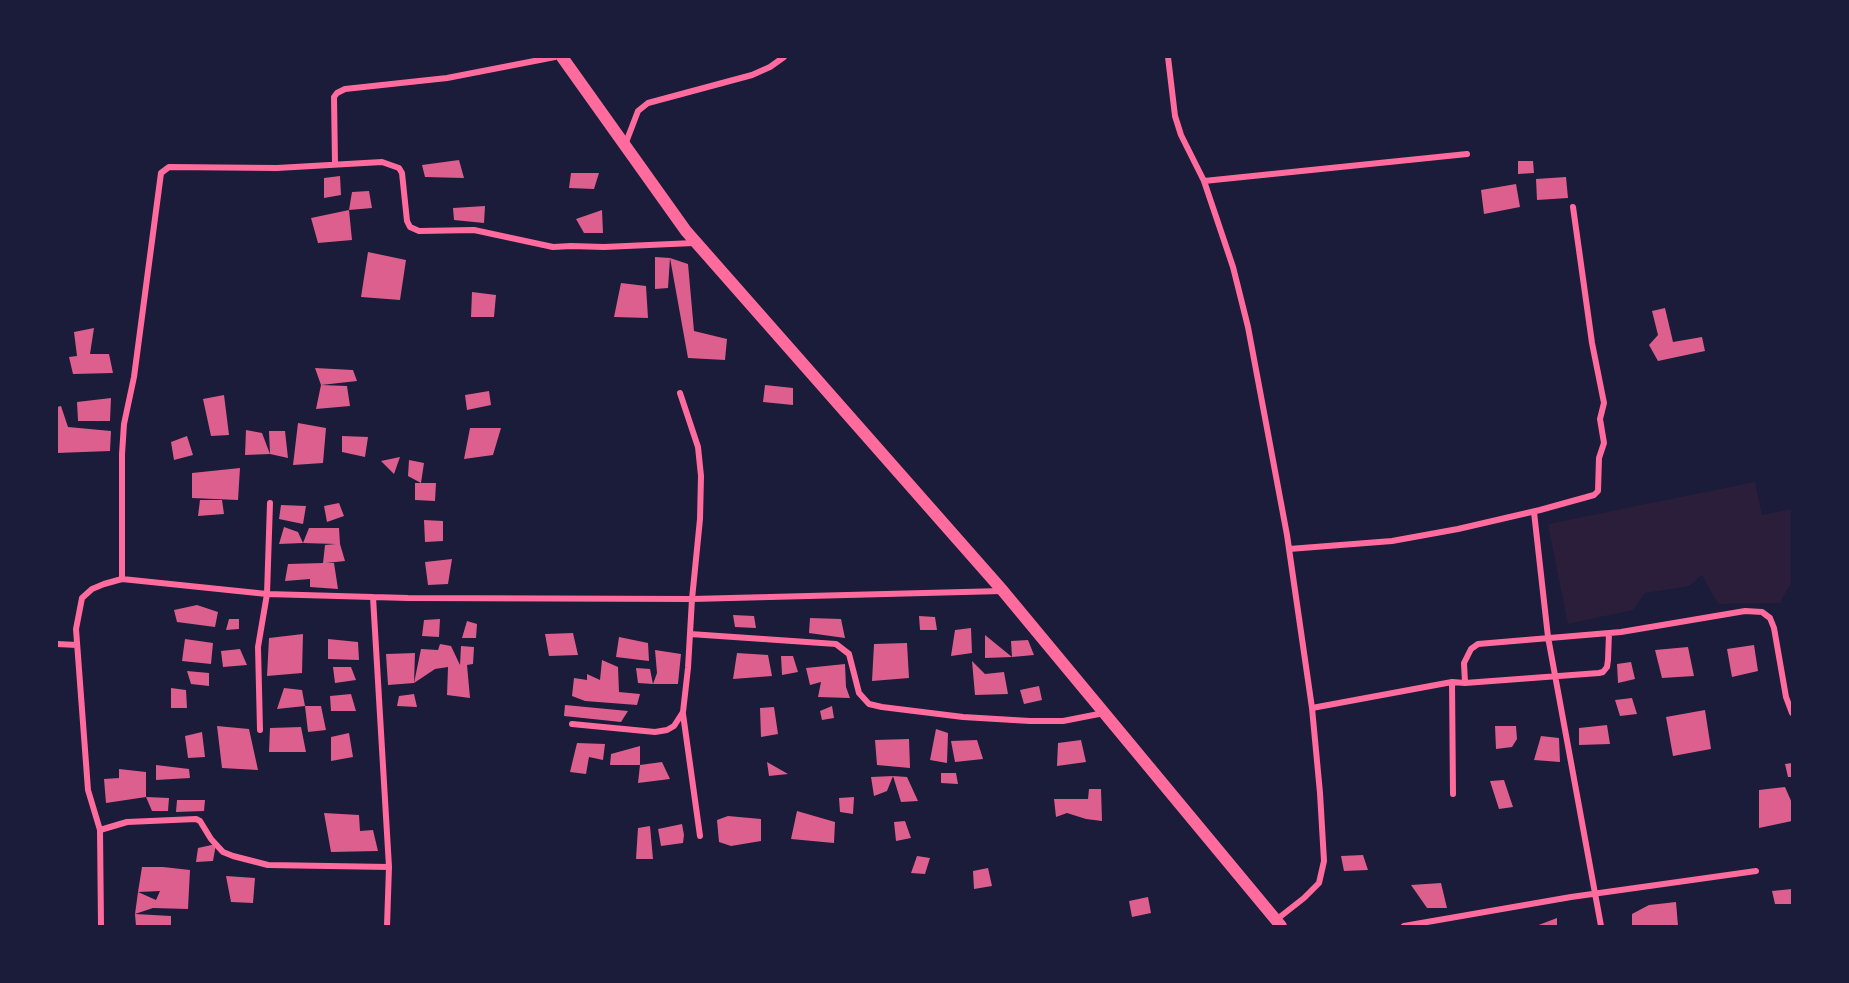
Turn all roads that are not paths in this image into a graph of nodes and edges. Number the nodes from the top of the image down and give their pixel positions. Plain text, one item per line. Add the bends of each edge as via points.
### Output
1 (555, 57) edge
2 (562, 57) edge
3 (784, 57) edge
4 (1168, 57) edge
5 (625, 146) junction
6 (1467, 154) dead end
7 (335, 164) junction
8 (1204, 181) junction
9 (1573, 207) dead end
10 (696, 243) junction
11 (680, 393) dead end
12 (270, 503) dead end
13 (1534, 512) junction
14 (1289, 549) junction
15 (122, 579) junction
16 (1003, 591) junction
17 (267, 594) junction
18 (373, 597) junction
19 (692, 599) junction
20 (1609, 633) junction
21 (690, 634) junction
22 (1548, 637) junction
23 (57, 644) edge
24 (77, 645) junction
25 (1555, 676) junction
26 (1452, 682) junction
27 (1465, 683) junction
28 (1312, 708) junction
29 (682, 712) junction
30 (1105, 713) junction
31 (1792, 713) edge
32 (572, 724) dead end
33 (260, 730) dead end
34 (1453, 794) dead end
35 (100, 830) junction
36 (700, 836) dead end
37 (389, 867) junction
38 (1756, 871) dead end
39 (1595, 894) junction
40 (1279, 923) edge
41 (101, 926) edge
42 (387, 926) edge
43 (1404, 926) edge
44 (1601, 926) edge

1 - 7 street via 447,78 345,89 334,97
2 - 5 main road
3 - 5 street via 752,75 648,103 638,111
4 - 8 street via 1174,116
5 - 10 main road
6 - 8 street
7 - 10 street via 382,162 399,168 407,221 419,231 474,230 553,247
7 - 15 street via 277,168 183,166 169,167 160,173 134,377 124,424
8 - 14 street via 1248,327
9 - 13 street via 1604,403 1598,491
10 - 16 main road
11 - 19 street via 698,447 701,476
12 - 17 street
13 - 14 street via 1392,541
13 - 22 street
14 - 28 street
15 - 17 street
15 - 24 street via 98,586 82,598
16 - 19 street
16 - 30 main road
17 - 18 street
17 - 33 street via 258,647
18 - 19 street
18 - 37 street
19 - 21 street
20 - 22 street
20 - 25 street via 1608,660 1603,672
20 - 31 street via 1745,611 1762,612 1774,628
21 - 29 street
21 - 30 street via 836,644 849,654 859,693 870,704 1030,722
22 - 25 street
22 - 27 street via 1478,644 1464,663
23 - 24 street
24 - 35 street via 88,789
25 - 27 street
25 - 39 street
26 - 27 street
26 - 28 street
26 - 34 street
28 - 40 street via 1324,861 1319,883
29 - 32 street via 674,726 655,732
29 - 36 street
30 - 40 main road
35 - 37 street via 127,822 196,819 223,852 268,865
35 - 41 street
37 - 42 street
38 - 39 street
39 - 43 street
39 - 44 street

